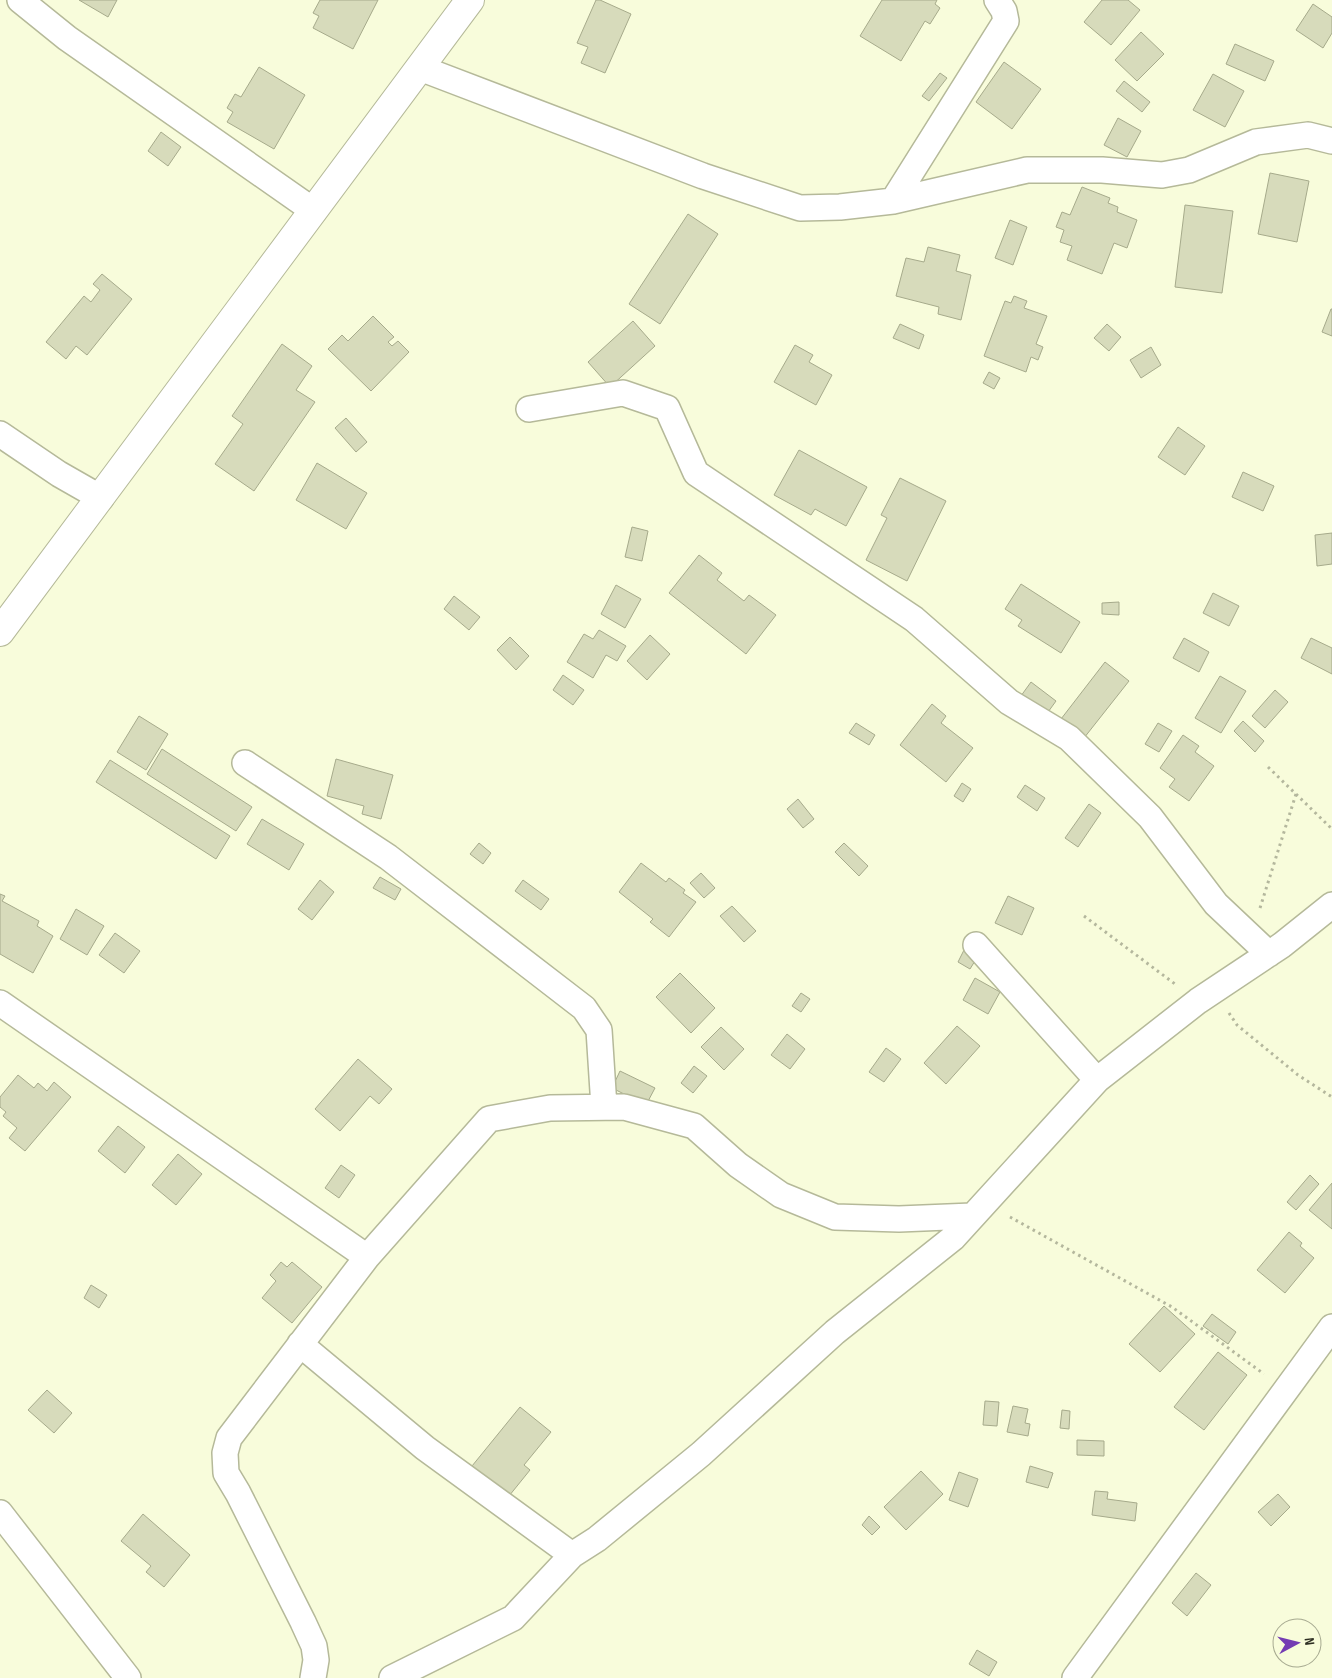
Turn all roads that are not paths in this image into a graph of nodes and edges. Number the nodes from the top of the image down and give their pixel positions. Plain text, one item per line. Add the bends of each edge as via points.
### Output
1 (20, 0) edge
2 (470, 0) edge
3 (997, 0) edge
4 (420, 68) junction
5 (1332, 141) edge
6 (893, 201) junction
7 (314, 211) junction
8 (529, 409) dead end
9 (0, 434) edge
10 (102, 498) junction
11 (0, 632) edge
12 (245, 763) dead end
13 (1332, 905) edge
14 (976, 945) dead end
15 (1261, 946) junction
16 (0, 1003) edge
17 (1097, 1080) junction
18 (604, 1107) junction
19 (978, 1209) junction
20 (367, 1257) junction
21 (1332, 1327) edge
22 (300, 1344) junction
23 (0, 1513) edge
24 (572, 1555) junction
25 (128, 1678) edge
26 (313, 1678) edge
27 (392, 1678) edge
28 (1075, 1678) edge

1 - 7 street via 67,38
2 - 4 street
3 - 6 street via 1006,21
4 - 6 street via 703,176 800,208
4 - 7 street
5 - 6 street via 1308,135 1256,142 1189,170 1162,175 1102,170 1027,170
7 - 10 street
8 - 15 street via 623,393 667,408 696,474 914,619 1009,702 1069,738 1150,817 1216,904
9 - 10 street via 59,474
10 - 11 street
12 - 18 street via 388,857 584,1008 599,1030
13 - 15 street via 1282,945
14 - 17 street
15 - 17 street via 1205,995
16 - 20 street
17 - 19 street
18 - 19 street via 624,1107 694,1126 738,1165 781,1195 835,1217 899,1219
18 - 20 street via 550,1108 489,1119
19 - 24 street via 953,1238 835,1332 701,1454 597,1540
20 - 22 street
21 - 28 street
22 - 24 street via 425,1448
22 - 26 street via 229,1438 225,1453 226,1472 314,1646
23 - 25 street
24 - 27 street via 513,1618

